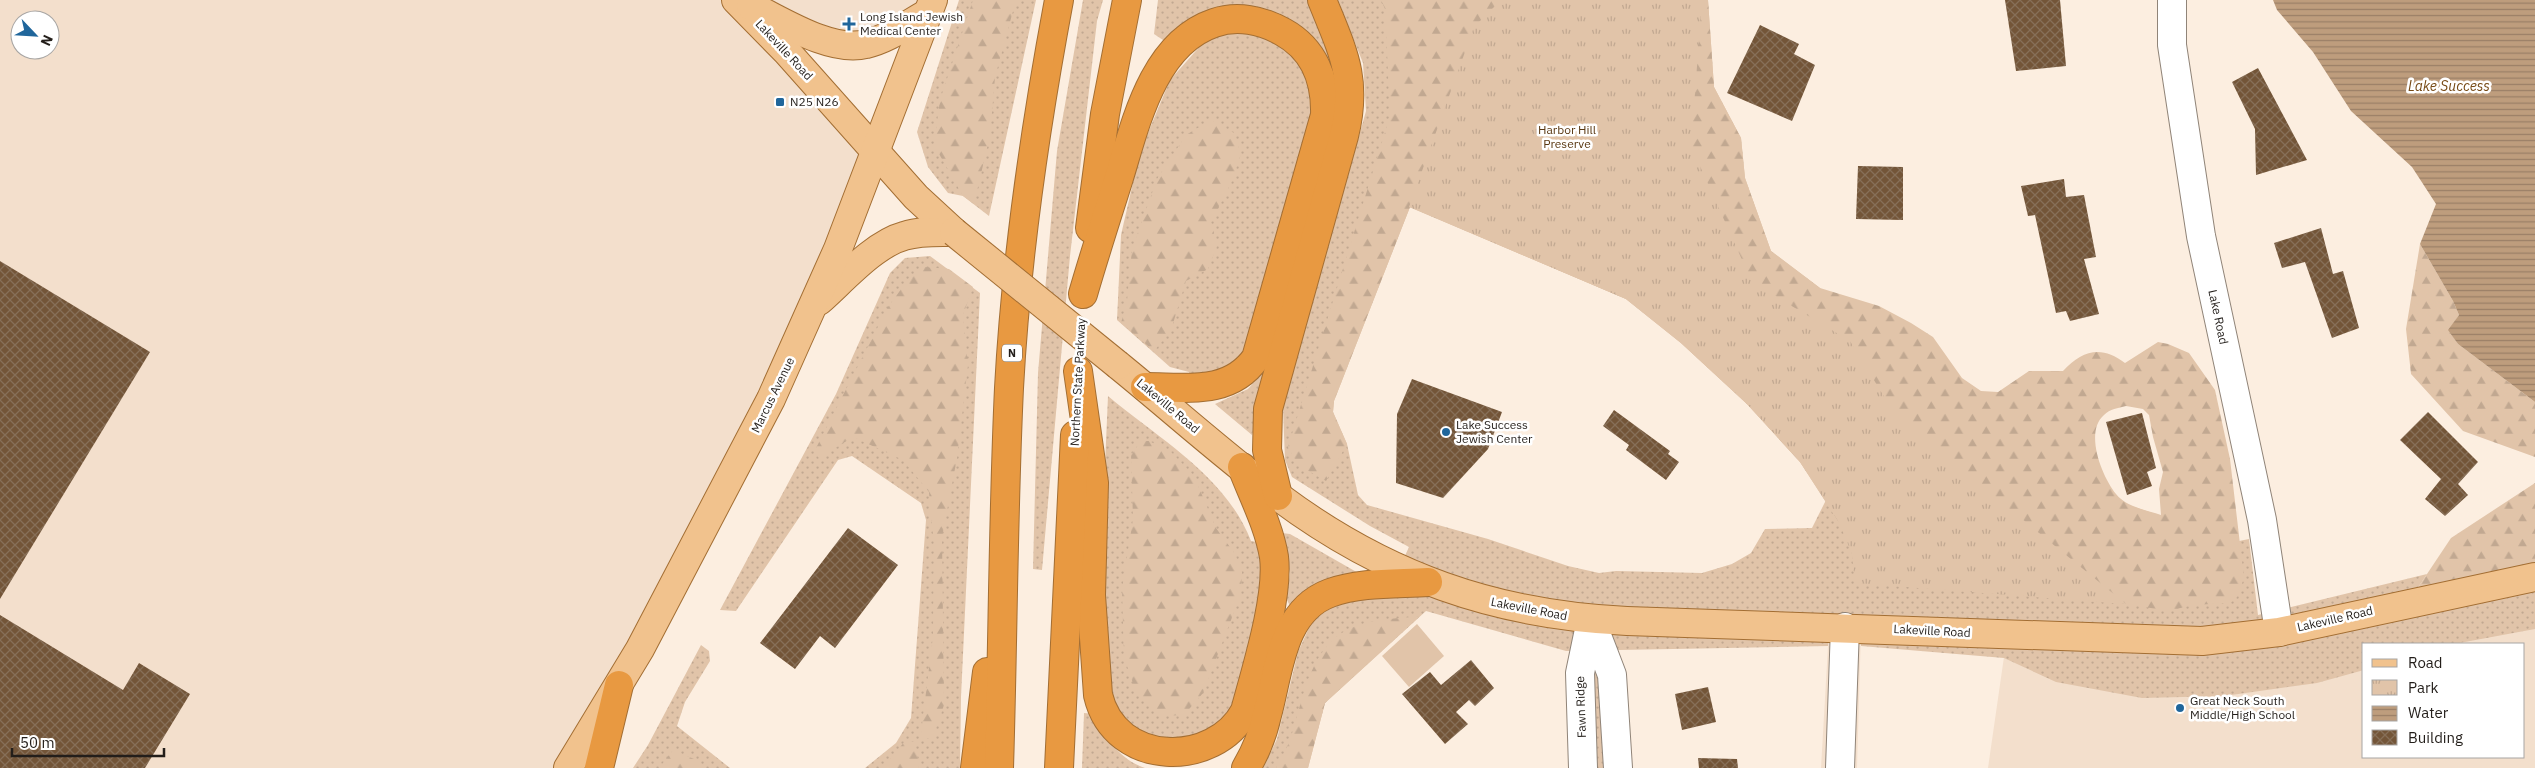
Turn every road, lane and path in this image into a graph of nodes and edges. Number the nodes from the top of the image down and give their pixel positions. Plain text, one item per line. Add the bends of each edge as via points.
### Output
1 (737, 0) edge
2 (1058, 0) edge
3 (1127, 0) edge
4 (1322, 0) edge
5 (2172, 0) edge
6 (930, 6) edge
7 (876, 151) junction
8 (954, 232) junction
9 (1083, 294) junction
10 (815, 304) junction
11 (1078, 371) junction
12 (1145, 387) junction
13 (1242, 467) junction
14 (1278, 496) junction
15 (1003, 577) junction
16 (2535, 577) edge
17 (1428, 582) junction
18 (1591, 620) junction
19 (1845, 627) junction
20 (2279, 632) junction
21 (619, 685) junction
22 (1163, 764) edge
23 (568, 768) edge
24 (598, 768) edge
25 (974, 768) edge
26 (999, 768) edge
27 (1059, 768) edge
28 (1246, 768) edge
29 (1583, 768) edge
30 (1618, 768) edge
31 (1840, 768) edge

1 - 6 main road via 831,43 849,46 879,39
1 - 7 main road, Lakeville Road
2 - 15 highway, N via 1026,204 1009,386
3 - 9 highway, Northern State Parkway via 1105,114
4 - 14 highway via 1346,60 1350,103 1344,136 1268,409 1267,450
5 - 20 street, Lake Road via 2172,45 2201,236 2262,520
6 - 7 main road, Marcus Avenue
7 - 8 main road, Lakeville Road via 916,197
7 - 10 main road, Marcus Avenue
8 - 10 main road via 913,234 894,240 874,252
8 - 12 main road, Lakeville Road, bridge
9 - 11 highway, Northern State Parkway
9 - 12 highway via 1135,126 1156,77 1172,50 1198,29 1230,19 1260,22 1283,32 1301,45 1318,69 1324,94 1324,115 1256,358 1242,374 1224,384 1201,388
10 - 21 main road, Marcus Avenue via 748,444
11 - 22 highway via 1094,483 1091,595 1098,696 1106,721 1120,739 1139,753
11 - 27 highway, Northern State Parkway
12 - 13 main road, Lakeville Road
13 - 14 main road, Lakeville Road
13 - 22 highway via 1269,538 1275,570 1269,613 1245,710 1234,730 1219,746 1197,757
14 - 17 main road, Lakeville Road via 1359,548
15 - 25 highway
15 - 26 highway, N
16 - 20 main road, Lakeville Road
17 - 18 main road, Lakeville Road via 1506,606
17 - 28 highway via 1341,590 1321,597 1304,610 1289,633 1263,732
18 - 19 main road, Lakeville Road
18 - 29 street, Fawn Ridge via 1580,673
18 - 30 street via 1612,675
19 - 20 main road, Lakeville Road via 2163,641 2211,640
19 - 31 street
21 - 23 main road, Marcus Avenue
21 - 24 highway

